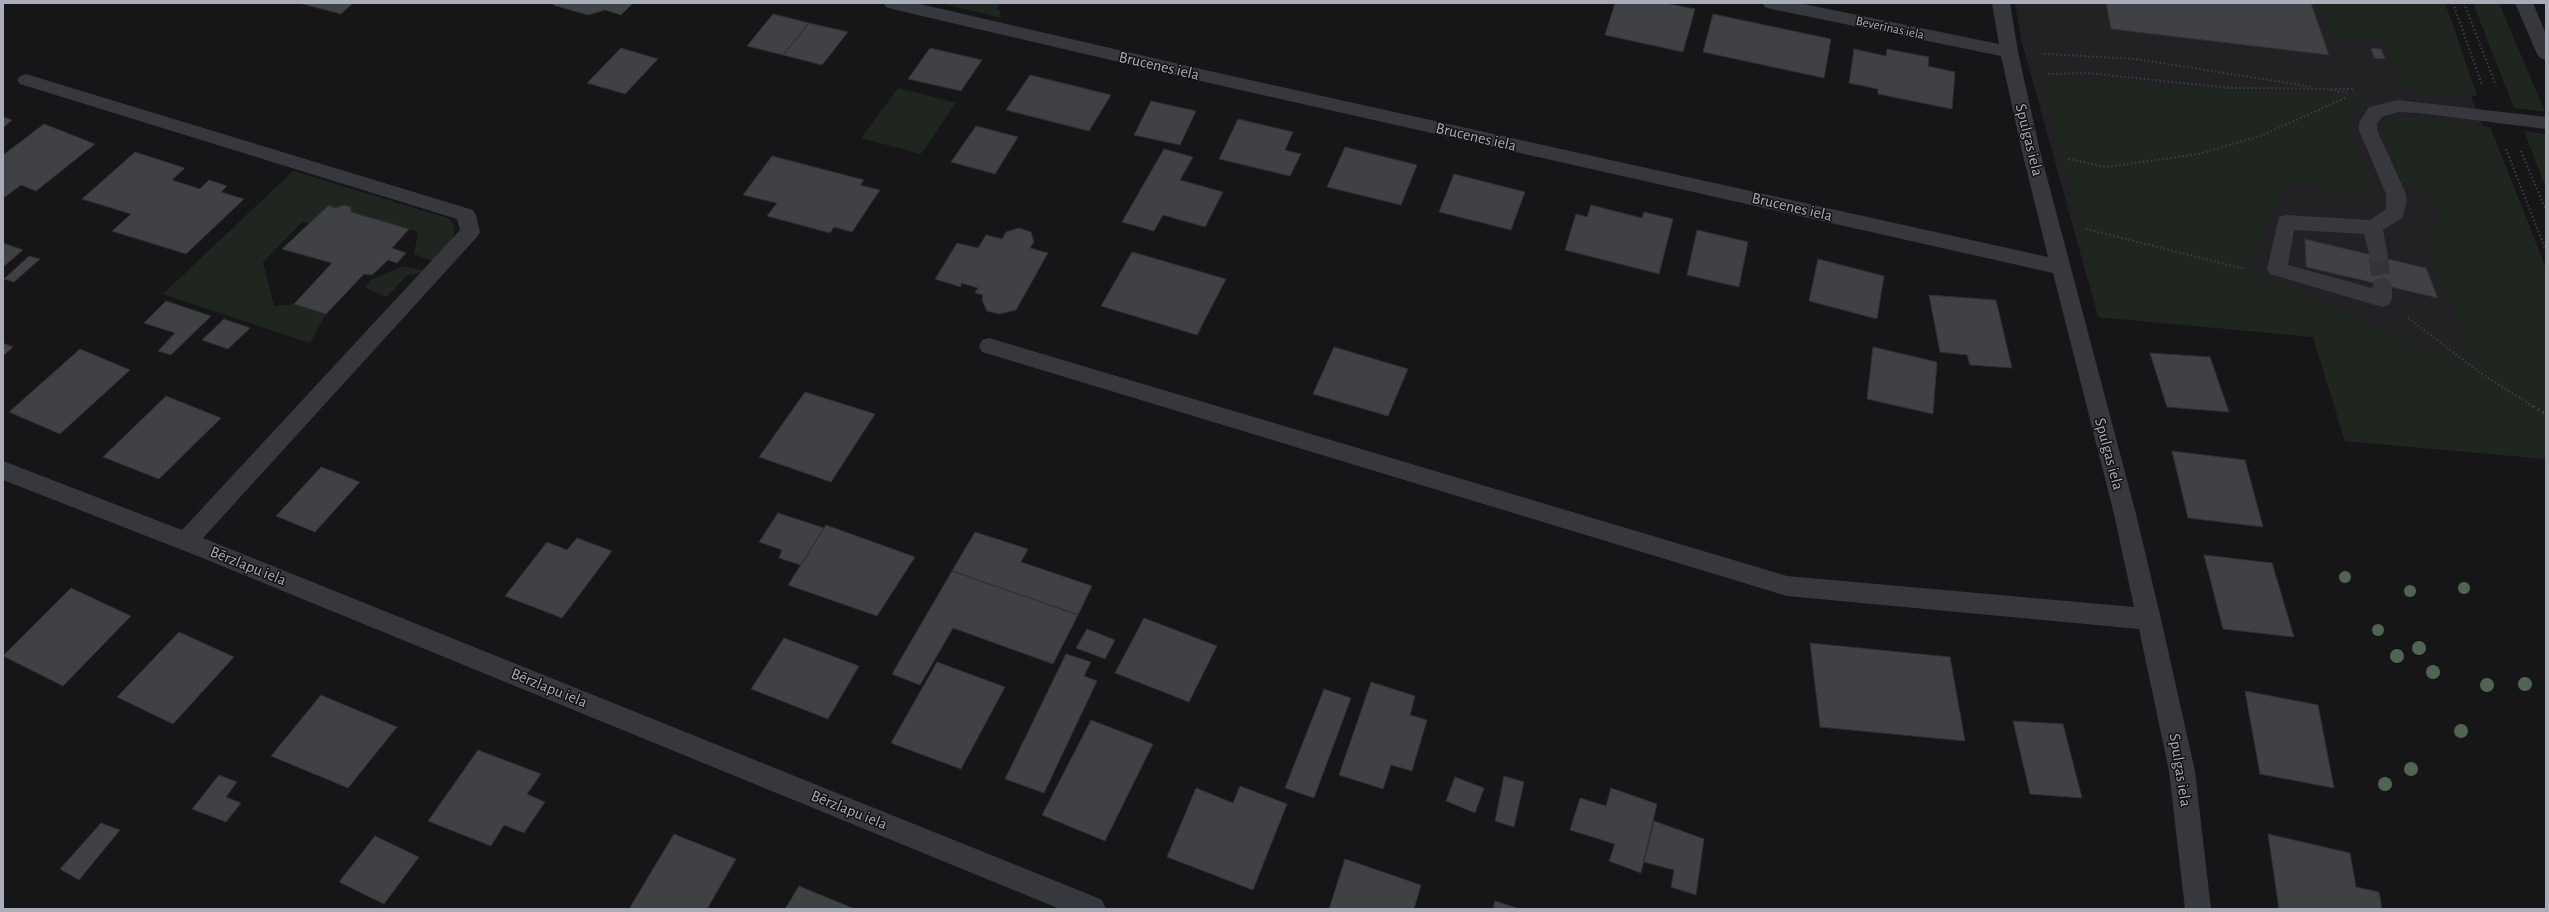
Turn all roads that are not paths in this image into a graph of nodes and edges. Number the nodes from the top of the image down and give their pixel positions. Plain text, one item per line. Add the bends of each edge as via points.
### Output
1 (892, 3) edge
2 (1771, 3) edge
3 (2001, 3) edge
4 (2524, 3) edge
5 (2009, 52) junction
6 (2546, 54) edge
7 (26, 80) dead end
8 (2546, 124) edge
9 (2373, 227) junction
10 (2378, 256) tunnel mouth
11 (2060, 267) junction
12 (2382, 292) road end
13 (989, 346) dead end
14 (3, 470) edge
15 (186, 541) junction
16 (2149, 619) junction
17 (1093, 909) edge
18 (2198, 909) edge

1 - 11 street, Brucenes iela via 1205,76
2 - 5 street, Beverīnas iela
3 - 5 street, Spulgas iela
4 - 6 street
5 - 11 street, Spulgas iela
7 - 15 street via 466,214 470,232
8 - 9 street via 2418,107 2398,106 2376,112 2368,123 2368,130 2396,194 2397,202 2395,213
9 - 10 street
9 - 12 street via 2286,222 2277,269
11 - 16 street, Spulgas iela via 2125,514
13 - 16 street via 1787,586
14 - 15 street, Bērzlapu iela
15 - 17 street, Bērzlapu iela
16 - 18 street, Spulgas iela via 2182,771

